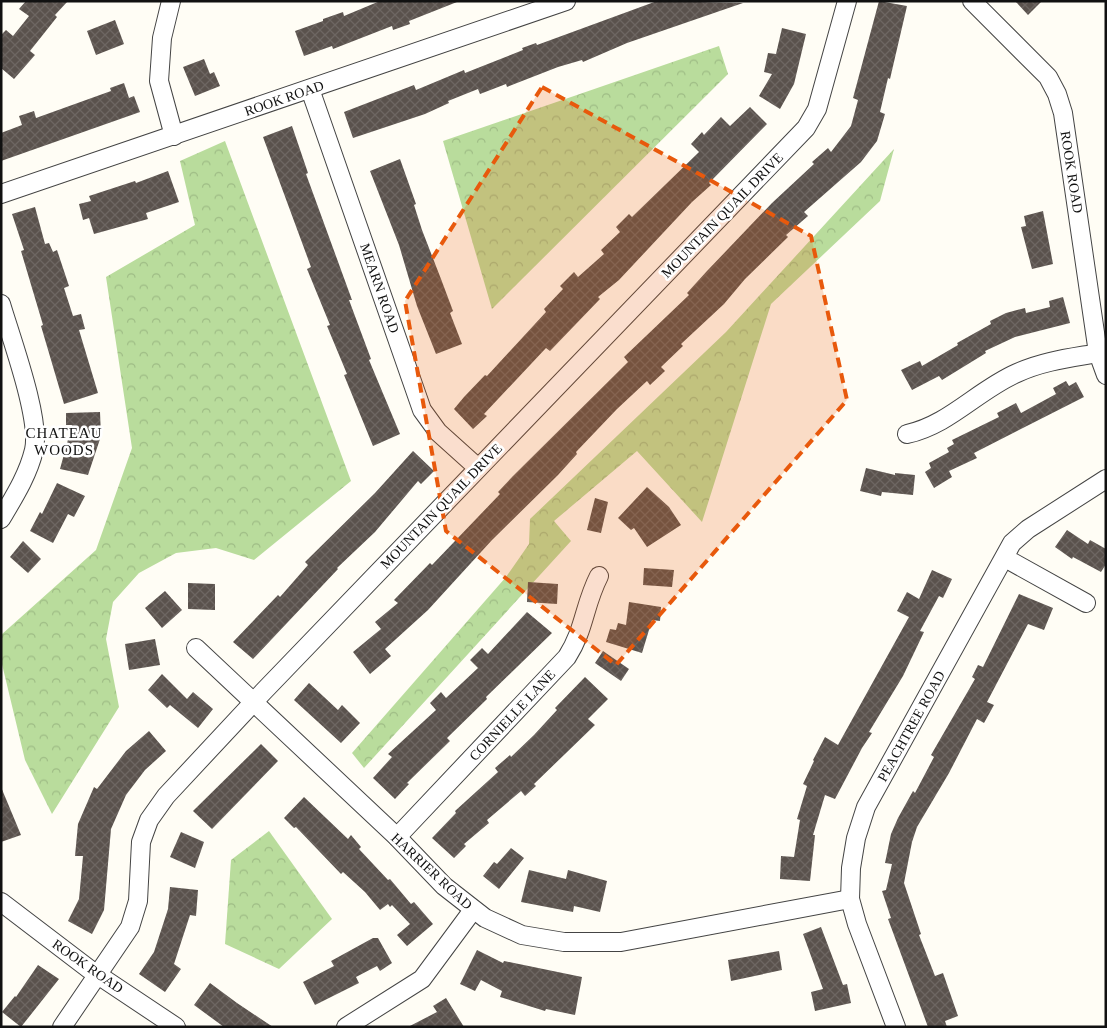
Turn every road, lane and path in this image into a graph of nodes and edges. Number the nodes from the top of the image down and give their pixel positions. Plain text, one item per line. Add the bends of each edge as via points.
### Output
1 (170, 1) edge
2 (566, 1) edge
3 (847, 1) edge
4 (972, 1) edge
5 (310, 89) junction
6 (174, 136) junction
7 (1, 194) edge
8 (1, 304) edge
9 (1098, 353) junction
10 (1106, 375) edge
11 (907, 434) dead end
12 (478, 468) junction
13 (1106, 479) edge
14 (1, 519) edge
15 (1005, 558) junction
16 (599, 576) dead end
17 (1086, 603) dead end
18 (196, 648) dead end
19 (253, 702) junction
20 (396, 837) junction
21 (850, 898) junction
22 (1, 902) edge
23 (474, 910) junction
24 (99, 974) junction
25 (62, 1027) edge
26 (176, 1027) edge
27 (346, 1027) edge
28 (896, 1027) edge

1 - 6 street via 162,38 159,81
2 - 5 street, ROOK ROAD
3 - 12 street, MOUNTAIN QUAIL DRIVE via 817,109 806,128
4 - 9 street, ROOK ROAD via 1048,77 1057,94 1063,113
5 - 6 street, ROOK ROAD
5 - 12 street, MEARN ROAD via 422,410 438,432
6 - 7 street, ROOK ROAD
8 - 14 street via 36,424 34,449 24,477
9 - 10 street, ROOK ROAD
9 - 11 street via 1044,362 1015,373 936,423
12 - 19 street, MOUNTAIN QUAIL DRIVE
13 - 15 street, PEACHTREE ROAD via 1028,529 1012,542
15 - 17 street
15 - 21 street, PEACHTREE ROAD via 866,807 856,838
16 - 20 street, CORNIELLE LANE via 589,595 578,640 567,657
18 - 19 street, HARRIER ROAD
19 - 20 street, HARRIER ROAD
19 - 24 street, MOUNTAIN QUAIL DRIVE via 166,796 149,820 141,842 138,901 130,927
20 - 23 street, HARRIER ROAD via 444,886
21 - 23 street, HARRIER ROAD via 621,942 590,943 522,935
21 - 28 street, PEACHTREE ROAD
22 - 24 street, ROOK ROAD
23 - 27 street via 422,979
24 - 25 street, MOUNTAIN QUAIL DRIVE
24 - 26 street, ROOK ROAD

